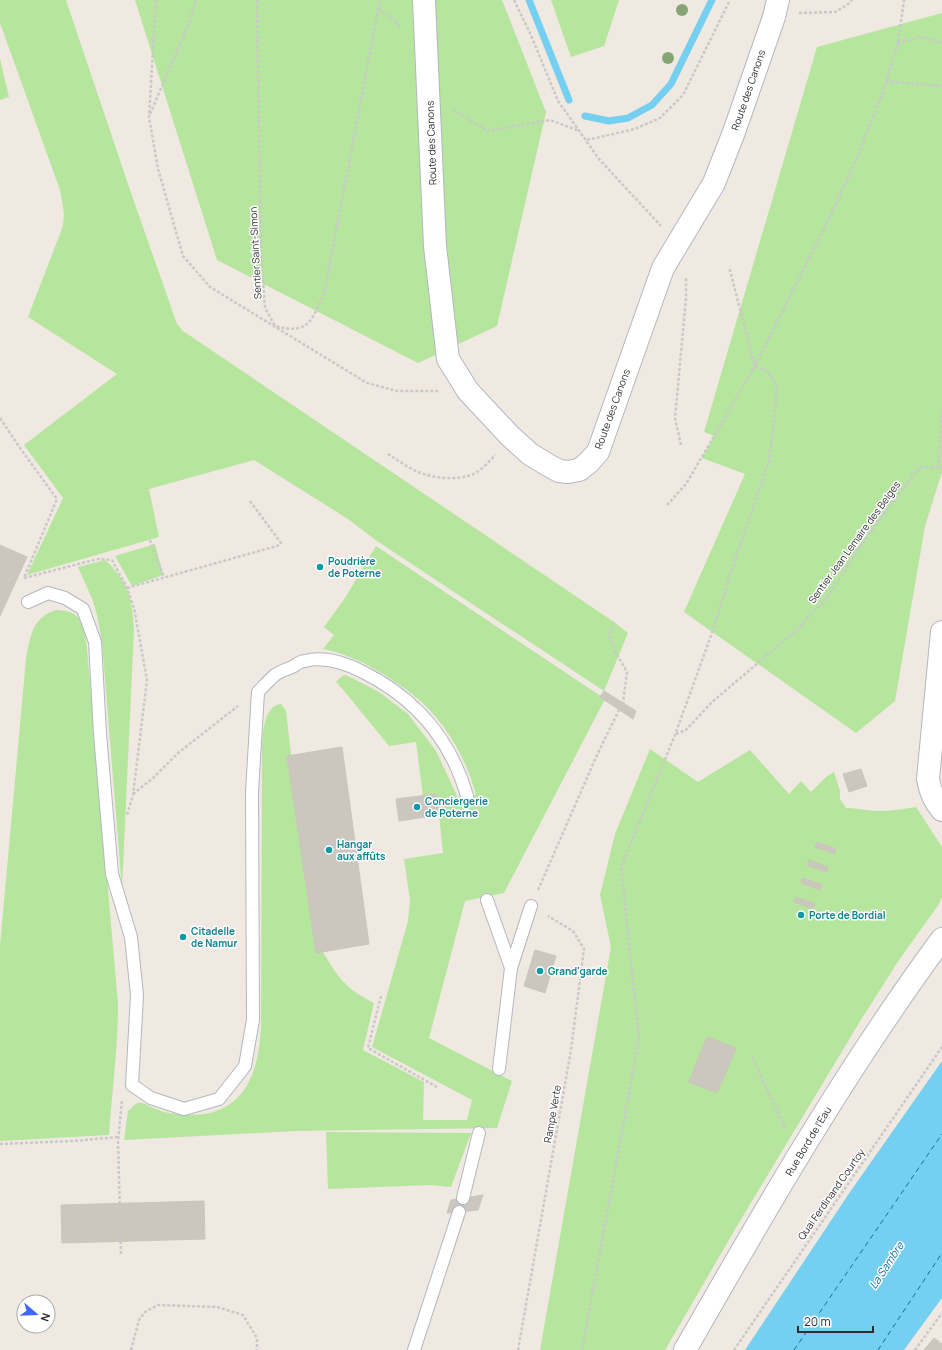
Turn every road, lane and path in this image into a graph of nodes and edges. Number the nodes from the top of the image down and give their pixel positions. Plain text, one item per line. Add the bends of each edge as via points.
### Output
1 (156, 0) edge
2 (196, 0) edge
3 (258, 0) edge
4 (380, 0) edge
5 (424, 0) edge
6 (514, 0) edge
7 (730, 0) edge
8 (778, 0) edge
9 (852, 0) edge
10 (904, 0) edge
11 (798, 13) dead end
12 (942, 42) edge
13 (898, 43) junction
14 (886, 82) junction
15 (942, 86) edge
16 (429, 96) junction
17 (149, 117) junction
18 (580, 131) junction
19 (587, 140) junction
20 (678, 242) junction
21 (729, 267) dead end
22 (275, 326) junction
23 (755, 366) junction
24 (468, 391) junction
25 (942, 412) edge
26 (0, 418) edge
27 (510, 436) junction
28 (681, 445) dead end
29 (388, 454) dead end
30 (938, 468) junction
31 (942, 468) edge
32 (250, 501) dead end
33 (667, 505) dead end
34 (150, 540) dead end
35 (164, 577) junction
36 (24, 578) junction
37 (127, 588) junction
38 (28, 602) joint
39 (614, 622) dead end
40 (942, 632) edge
41 (258, 692) junction
42 (623, 703) dead end
43 (619, 710) dead end
44 (675, 735) junction
45 (133, 795) junction
46 (467, 796) dead end
47 (942, 810) edge
48 (127, 816) dead end
49 (487, 900) dead end
50 (531, 906) junction
51 (942, 939) edge
52 (511, 968) junction
53 (381, 996) dead end
54 (942, 1047) edge
55 (752, 1057) dead end
56 (500, 1070) dead end
57 (132, 1085) junction
58 (437, 1087) dead end
59 (478, 1133) dead end
60 (118, 1139) junction
61 (0, 1144) edge
62 (801, 1152) junction
63 (463, 1198) dead end
64 (459, 1212) dead end
65 (121, 1254) dead end
66 (942, 1313) edge
67 (131, 1350) edge
68 (257, 1350) edge
69 (414, 1350) edge
70 (518, 1350) edge
71 (582, 1350) edge
72 (685, 1350) edge
73 (734, 1350) edge
74 (915, 1350) edge

1 - 17 path
2 - 17 path via 190,21
3 - 22 path, Sentier Saint-Simon via 261,254 265,308
4 - 22 path via 324,294 312,320 299,328 288,330
5 - 16 street, Route des Canons
6 - 18 path via 558,101
7 - 19 path via 683,95 660,118 635,129
8 - 20 street, Route des Canons via 734,132 714,183
9 - 11 path via 835,12
10 - 13 path
12 - 13 path via 922,37
13 - 14 path
14 - 15 path
14 - 23 path via 857,158
16 - 18 path via 488,131 550,120
16 - 24 street, Route des Canons via 435,246 448,359
17 - 22 path via 158,169 183,256 210,287
18 - 19 path
19 - 20 path via 599,159 654,220
20 - 27 street, Route des Canons via 662,268 598,452 580,470 559,471 530,454
20 - 28 path via 686,268 686,298 675,418
21 - 23 path
22 - 24 path via 367,383 397,391
23 - 33 path via 686,484
23 - 44 path via 768,372 777,386 769,461
24 - 27 street, Route des Canons
25 - 30 path
26 - 36 path via 57,499
27 - 29 path via 486,466 468,476 432,476 418,472
30 - 31 path, Sentier Jean Lemaire des Belges
30 - 44 path, Sentier Jean Lemaire des Belges via 920,466 875,525 825,600 791,635 712,702 686,730
32 - 35 path via 281,543
34 - 35 path
35 - 37 path
36 - 37 path via 98,559 112,560
36 - 38 path
37 - 45 path via 134,608 147,680
38 - 57 lane via 48,593 65,598 83,609 95,642 112,874 131,937 136,995
39 - 42 path via 609,634 627,672
40 - 47 street via 928,779 930,791
41 - 45 path via 178,753
41 - 46 lane via 276,674 305,661 330,660 355,668 397,692 422,715 439,736 460,774
41 - 57 lane via 252,792 253,1020 245,1066 219,1099 184,1109 151,1098
43 - 50 path
44 - 71 path via 621,867 640,1039
45 - 48 path
49 - 52 lane
50 - 52 lane
50 - 70 path, Rampe Verte via 573,931 584,949 572,1050
51 - 62 street, Rue Bord de l'Eau via 887,1017
52 - 56 lane
53 - 58 path via 368,1048
54 - 73 path, Quai Ferdinand Courtoy
55 - 62 path via 792,1144
57 - 60 path via 121,1101
59 - 63 lane
60 - 61 path
60 - 65 path
62 - 72 street, Rue Bord de l'Eau
64 - 69 lane
66 - 74 path
67 - 68 path via 139,1320 145,1312 158,1305 217,1307 243,1315 257,1338

